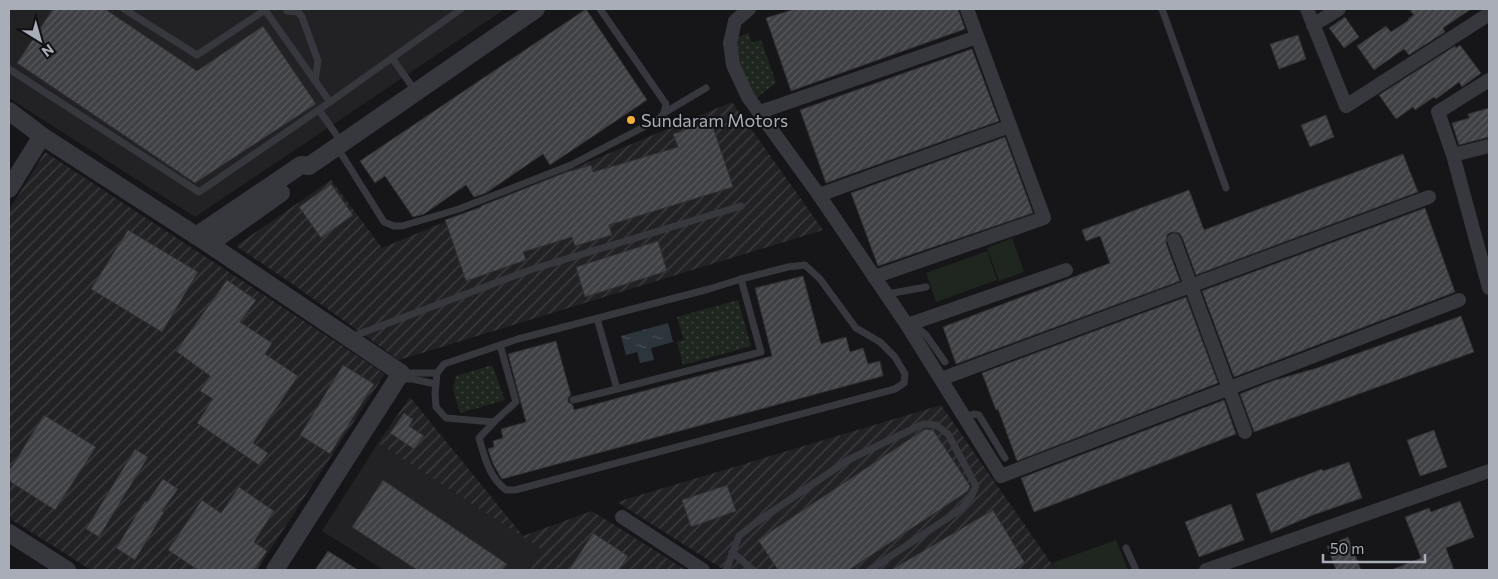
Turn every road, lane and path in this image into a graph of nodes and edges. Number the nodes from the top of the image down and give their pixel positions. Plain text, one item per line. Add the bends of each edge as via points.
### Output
1 (124, 9) edge
2 (461, 9) edge
3 (536, 9) edge
4 (600, 9) edge
5 (749, 9) edge
6 (967, 9) edge
7 (1162, 9) edge
8 (1307, 9) edge
9 (1339, 9) edge
10 (287, 11) dead end
11 (1489, 14) edge
12 (1313, 25) junction
13 (977, 37) junction
14 (392, 58) junction
15 (9, 69) edge
16 (1489, 80) edge
17 (315, 81) junction
18 (706, 88) dead end
19 (416, 92) junction
20 (330, 102) junction
21 (9, 110) edge
22 (319, 110) junction
23 (760, 112) junction
24 (664, 113) junction
25 (1010, 126) junction
26 (42, 136) junction
27 (340, 145) junction
28 (1489, 146) edge
29 (1453, 155) junction
30 (1226, 188) dead end
31 (9, 189) edge
32 (819, 195) junction
33 (1429, 196) dead end
34 (741, 206) dead end
35 (203, 240) junction
36 (1174, 240) dead end
37 (1066, 270) dead end
38 (874, 277) junction
39 (741, 279) junction
40 (1191, 285) junction
41 (926, 287) dead end
42 (1489, 288) edge
43 (884, 293) junction
44 (1459, 300) dead end
45 (597, 318) junction
46 (909, 329) junction
47 (349, 338) junction
48 (500, 345) junction
49 (945, 362) dead end
50 (436, 373) junction
51 (399, 376) junction
52 (941, 379) junction
53 (436, 384) junction
54 (1229, 387) junction
55 (617, 389) junction
56 (574, 400) dead end
57 (964, 417) junction
58 (493, 422) junction
59 (1246, 432) dead end
60 (1005, 458) dead end
61 (1489, 471) edge
62 (622, 517) dead end
63 (9, 533) edge
64 (1126, 548) dead end
65 (732, 552) junction
66 (67, 570) edge
67 (276, 570) edge
68 (703, 570) edge
69 (726, 570) edge
70 (753, 570) edge
71 (870, 570) edge
72 (1136, 570) edge
73 (1206, 570) edge

1 - 17 lane via 197,55 265,10
2 - 14 lane
3 - 19 street
4 - 24 lane via 666,104
5 - 23 street via 735,21 730,42 733,65 748,97
6 - 13 street
7 - 30 lane
8 - 12 street
9 - 12 street
10 - 17 lane via 298,12 302,17 318,61
11 - 12 street via 1346,106
13 - 23 street
13 - 25 street
14 - 19 lane
14 - 20 lane
15 - 22 lane via 199,192
16 - 29 street via 1438,112
17 - 20 lane
18 - 24 lane
19 - 27 street
20 - 22 lane
21 - 26 street
22 - 27 lane
23 - 32 street
24 - 27 lane via 571,165 459,209 402,226 384,222
25 - 32 street
25 - 38 street via 1044,218
26 - 31 street
26 - 35 street
27 - 35 street via 309,166 301,165
28 - 29 street
29 - 42 street
32 - 38 street
33 - 40 street
34 - 47 lane via 530,270
35 - 47 street
36 - 40 street
37 - 46 street
38 - 43 street
39 - 45 lane
39 - 55 lane via 762,352
39 - 58 lane via 805,265 820,279 856,328 880,342 895,357 905,374 904,383 895,389 514,490 506,490 498,484 489,471 479,438
40 - 52 street
40 - 54 street
41 - 43 lane
43 - 46 street
44 - 54 street
45 - 48 lane
45 - 55 lane
46 - 49 lane via 919,329 926,335
46 - 52 street
47 - 51 street
48 - 50 lane via 444,364
48 - 58 lane via 516,402
50 - 51 lane
50 - 53 lane
51 - 53 lane
51 - 67 street
52 - 57 street
53 - 58 lane via 436,407 446,418
54 - 57 street via 1000,476
54 - 59 street
55 - 56 lane
57 - 60 lane via 979,415
61 - 73 street
62 - 68 street
63 - 66 street
64 - 72 lane
65 - 69 lane
65 - 70 lane
65 - 71 lane via 739,536 754,524 848,460 923,424 936,425 948,434 976,486 971,497 961,510

